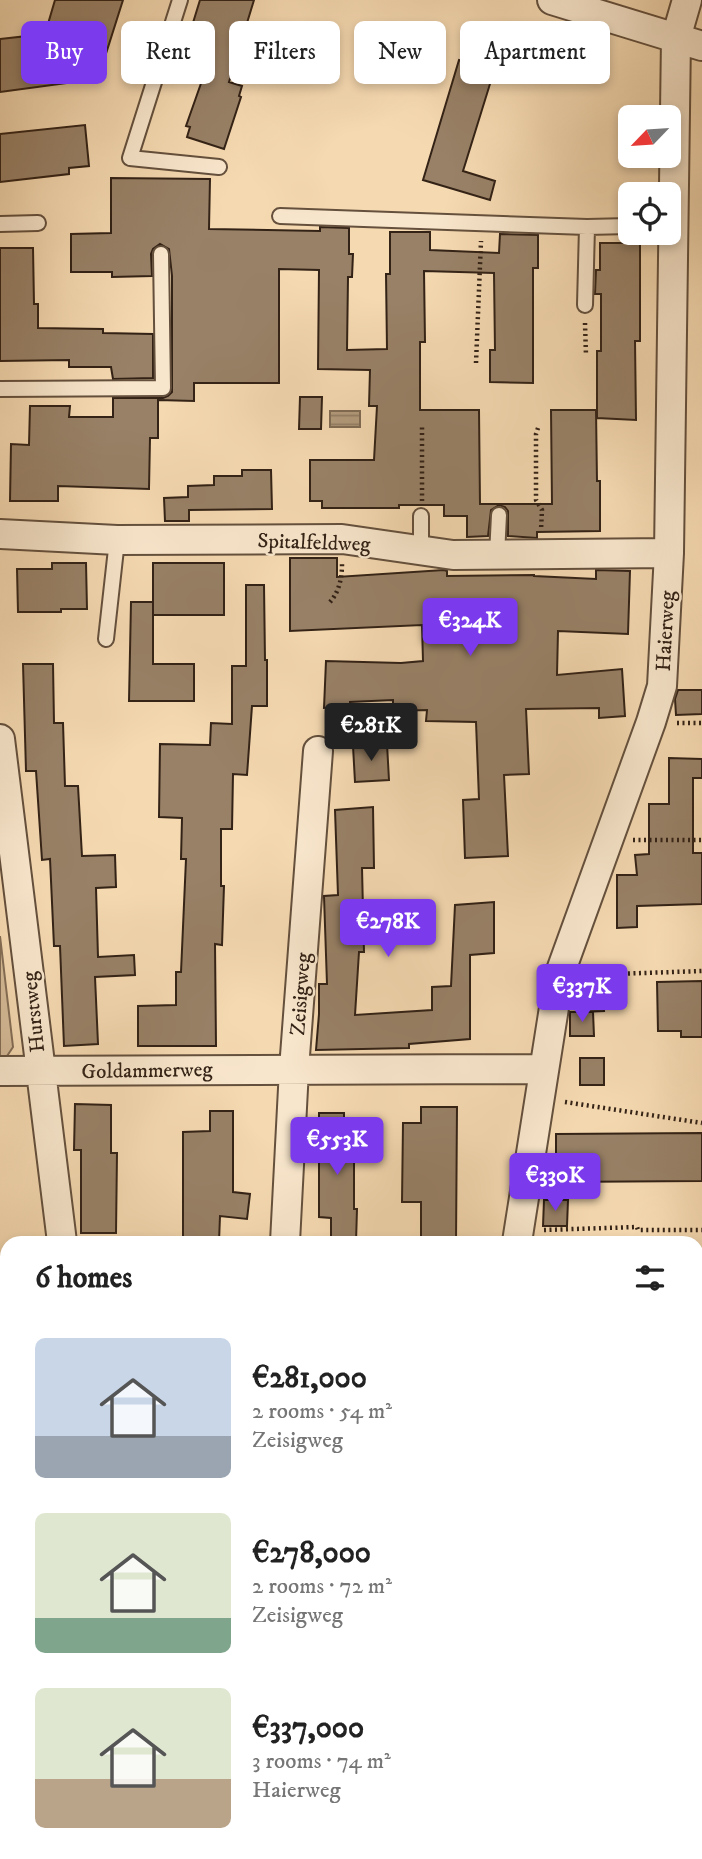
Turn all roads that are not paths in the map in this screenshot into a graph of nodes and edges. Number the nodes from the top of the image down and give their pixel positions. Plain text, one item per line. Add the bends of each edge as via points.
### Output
1 (180, 0) edge
2 (552, 0) edge
3 (687, 0) edge
4 (689, 42) edge
5 (219, 167) dead end
6 (675, 182) edge
7 (280, 216) dead end
8 (38, 223) dead end
9 (0, 224) edge
10 (618, 226) edge
11 (587, 227) junction
12 (670, 245) edge
13 (161, 254) dead end
14 (585, 305) road end
15 (0, 389) edge
16 (499, 515) dead end
17 (421, 516) road end
18 (0, 534) edge
19 (117, 540) junction
20 (421, 550) junction
21 (669, 553) junction
22 (497, 555) junction
23 (106, 639) dead end
24 (0, 739) edge
25 (318, 751) dead end
26 (294, 1069) junction
27 (543, 1069) junction
28 (0, 1071) edge
29 (40, 1071) junction
30 (61, 1236) edge
31 (285, 1236) edge
32 (518, 1236) edge

1 - 5 lane via 130,158
2 - 4 street
3 - 4 street, Haierweg
4 - 6 street, Haierweg
7 - 11 lane
8 - 9 lane
10 - 11 lane
11 - 14 lane
12 - 21 street, Haierweg
13 - 15 lane via 163,388
16 - 22 lane
17 - 20 lane
18 - 19 street, Spitalfeldweg
19 - 20 street, Spitalfeldweg via 342,539
19 - 23 lane
20 - 22 street, Spitalfeldweg
21 - 22 street, Spitalfeldweg
21 - 27 street, Haierweg via 662,686 559,976
24 - 29 street, Hurstweg
25 - 26 street, Zeisigweg
26 - 27 street, Goldammerweg
26 - 29 street, Goldammerweg
26 - 31 street
27 - 32 street, Haierweg
28 - 29 street, Goldammerweg
29 - 30 street, Hurstweg

